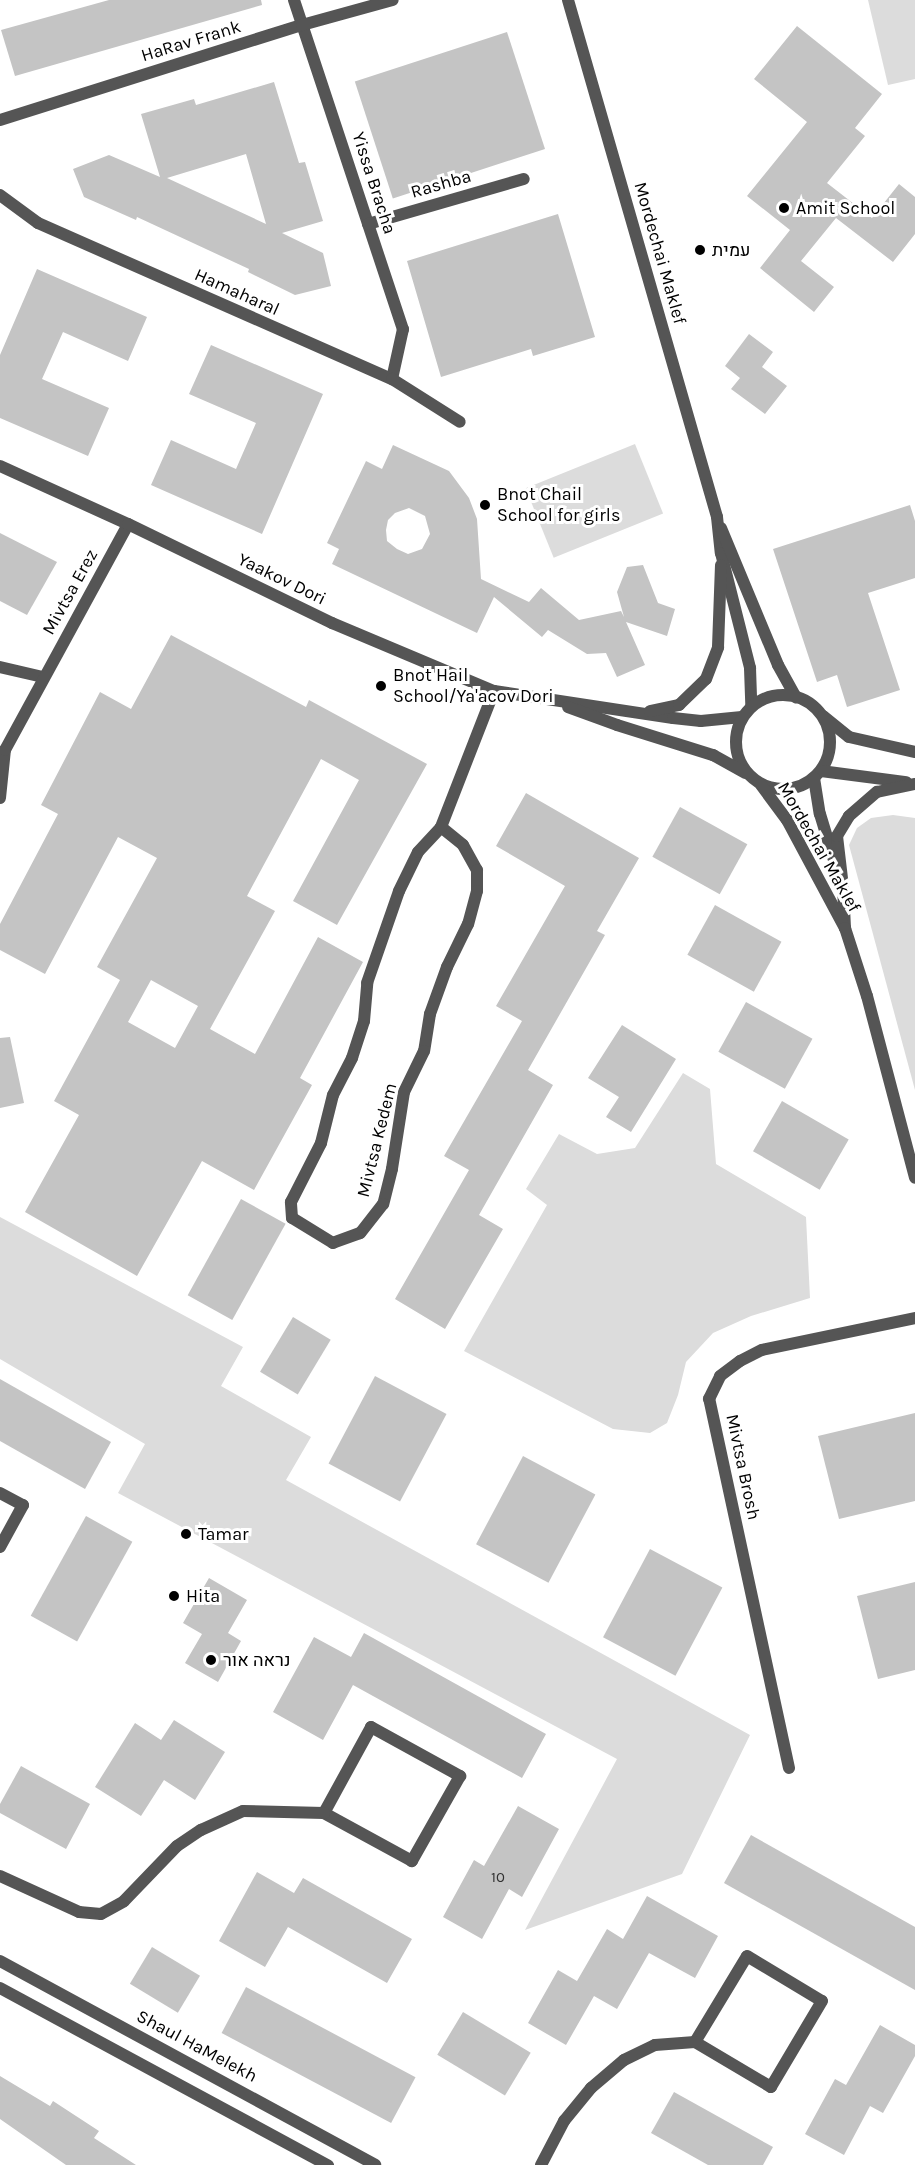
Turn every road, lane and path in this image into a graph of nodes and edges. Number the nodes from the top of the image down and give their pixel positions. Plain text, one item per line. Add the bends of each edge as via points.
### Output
1 (294, 0) edge
2 (393, 0) edge
3 (568, 0) edge
4 (303, 25) junction
5 (0, 120) edge
6 (524, 179) dead end
7 (0, 195) edge
8 (368, 224) junction
9 (392, 379) junction
10 (460, 423) dead end
11 (0, 466) edge
12 (717, 517) junction
13 (128, 524) junction
14 (721, 553) junction
15 (0, 667) edge
16 (43, 677) junction
17 (494, 690) junction
18 (796, 697) junction
19 (556, 702) junction
20 (592, 704) junction
21 (751, 706) junction
22 (822, 716) junction
23 (742, 717) junction
24 (915, 752) edge
25 (817, 774) junction
26 (748, 775) junction
27 (761, 784) junction
28 (915, 784) edge
29 (0, 798) edge
30 (441, 827) junction
31 (843, 887) junction
32 (845, 928) junction
33 (915, 1178) edge
34 (915, 1318) edge
35 (0, 1493) edge
36 (0, 1547) edge
37 (789, 1768) dead end
38 (324, 1813) junction
39 (0, 1876) edge
40 (0, 1961) edge
41 (0, 1988) edge
42 (695, 2042) junction
43 (328, 2165) edge
44 (375, 2165) edge
45 (541, 2165) edge

1 - 4 street, Yissa Bracha
2 - 4 street, HaRav Frank
3 - 12 street, Mordechai Maklef
4 - 5 street, HaRav Frank
4 - 8 street, Yissa Bracha
6 - 8 street, Rashba
7 - 9 street, Hamaharal via 38,223
8 - 9 street, Yissa Bracha via 403,329
9 - 10 street, Hamaharal
11 - 13 street, Yaakov Dori
12 - 14 street, Mordechai Maklef
12 - 18 street, Mordechai Maklef via 778,665
13 - 16 street, Mivtsa Erez
13 - 17 street, Yaakov Dori via 332,623
14 - 20 street via 718,647 706,679 679,705 653,711
14 - 21 street, Mordechai Maklef via 750,668
15 - 16 street
16 - 29 street, Mivtsa Erez via 5,750
17 - 19 street, Yaakov Dori
17 - 30 street, Mivtsa Kedem
18 - 21 street via 773,696
18 - 22 street
19 - 20 street, Yaakov Dori
19 - 26 street, Yaakov Dori via 617,726 713,755
20 - 23 street, Yaakov Dori via 701,721
21 - 23 street
22 - 24 street via 849,737
22 - 25 street via 830,744
23 - 26 street via 735,748
25 - 27 street via 789,789
25 - 28 street
25 - 31 street, Mordechai Maklef via 820,814
26 - 27 street
27 - 32 street, Mordechai Maklef via 787,820
28 - 31 street via 878,792 849,816 837,836
30 - 30 street, Mivtsa Kedem via 418,852 399,891 367,984 364,1021 352,1058 333,1095 321,1143 291,1202 292,1218 333,1243 360,1233 383,1204 404,1092 424,1051 430,1014 468,924 477,891 477,870 463,845
31 - 32 street, Mordechai Maklef
32 - 33 street, Mordechai Maklef
34 - 37 street, Mivtsa Brosh via 762,1350 720,1376 710,1399
35 - 36 street via 22,1505
38 - 38 street via 412,1861 460,1776 371,1727
38 - 39 street via 243,1811 211,1825 177,1846 124,1901 101,1914 79,1912
40 - 44 street, Shaul HaMelekh
41 - 43 street
42 - 42 street via 771,2087 822,2001 747,1956
42 - 45 street via 655,2045 624,2060 591,2088 564,2121

